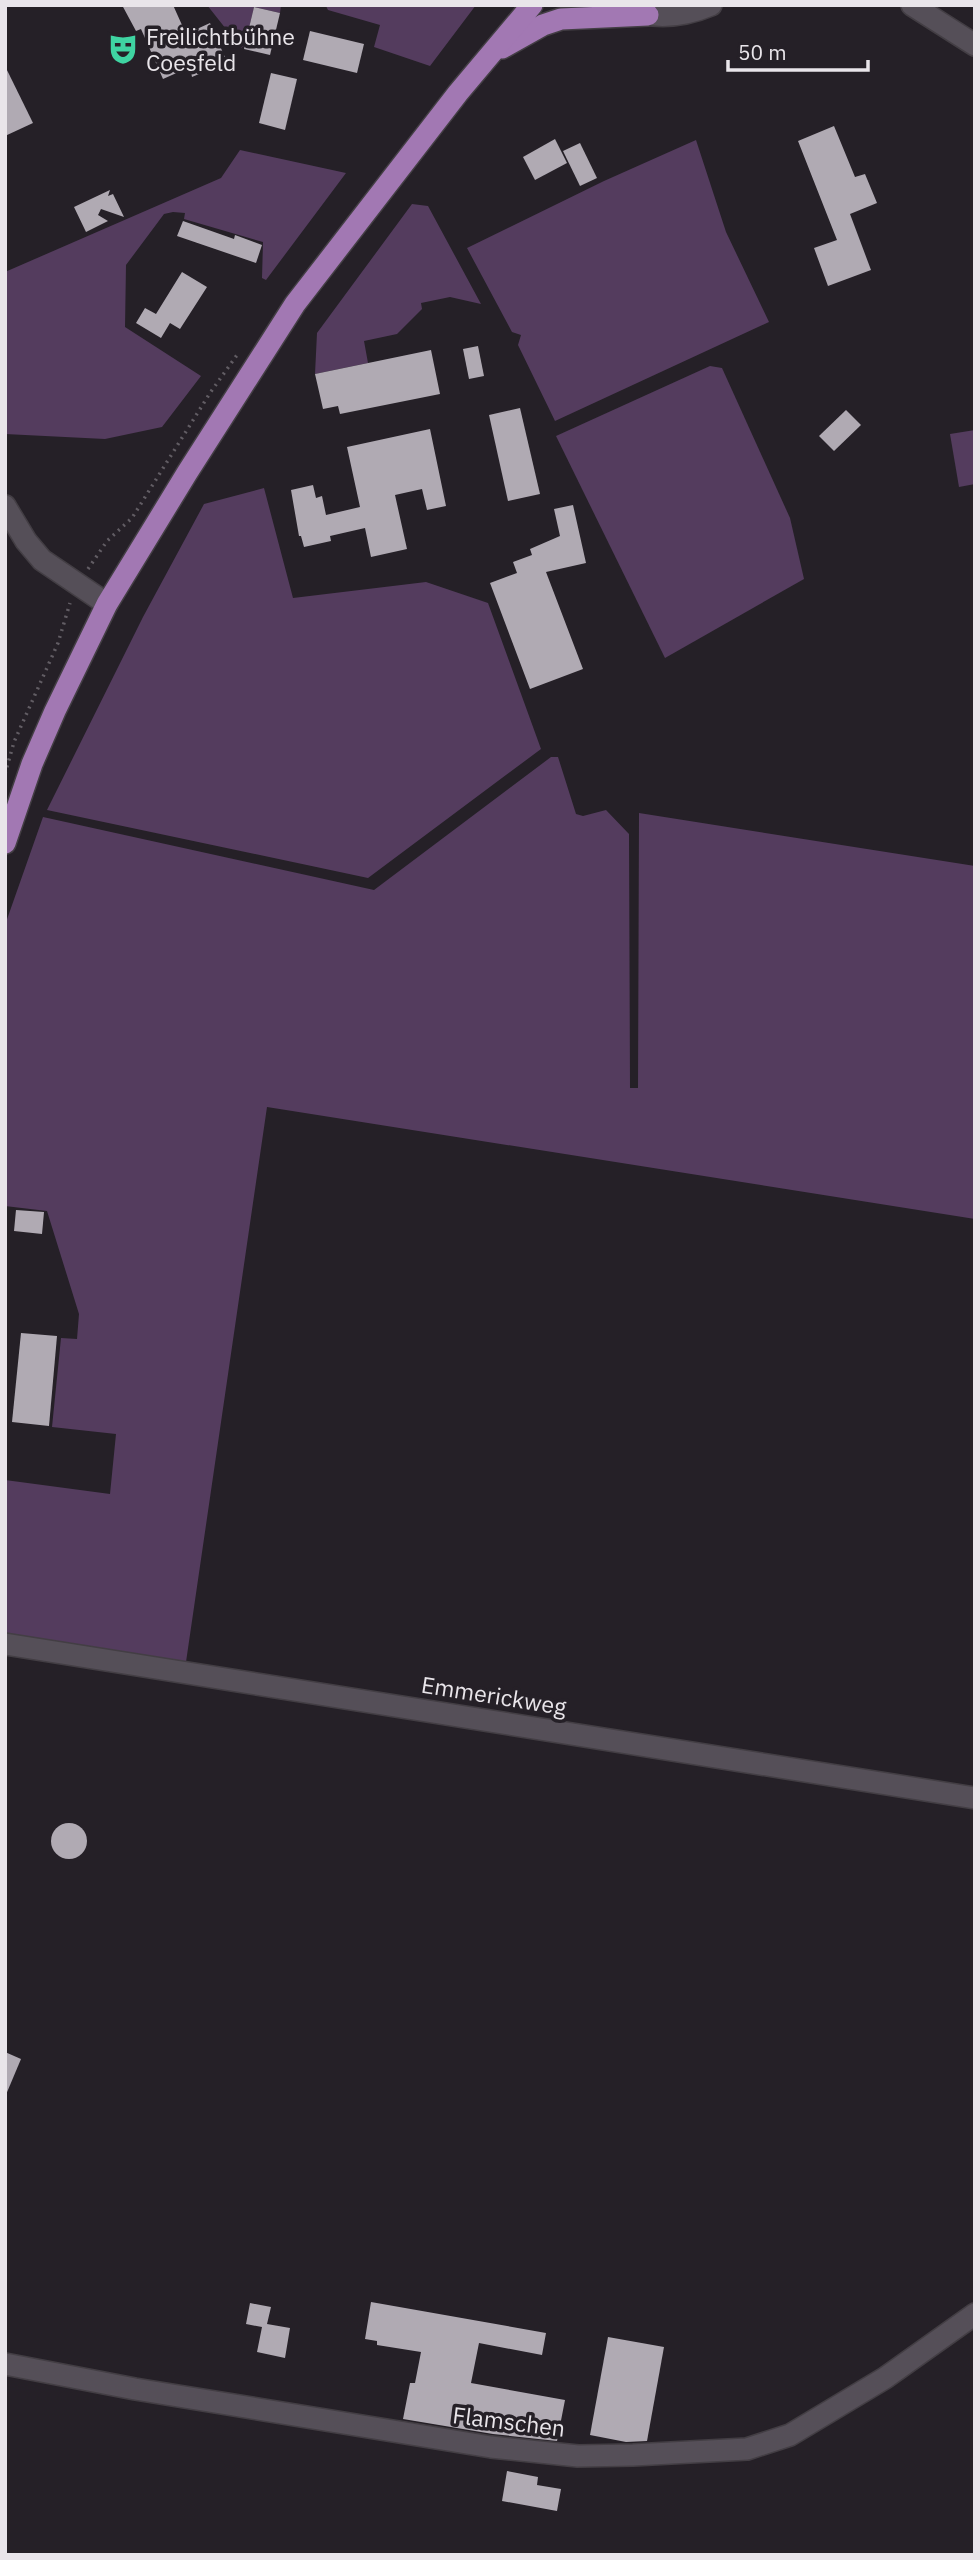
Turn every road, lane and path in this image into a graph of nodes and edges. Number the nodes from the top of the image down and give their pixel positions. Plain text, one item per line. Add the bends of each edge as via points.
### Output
1 (532, 5) edge
2 (618, 5) edge
3 (711, 5) edge
4 (912, 5) edge
5 (648, 15) junction
6 (975, 45) edge
7 (491, 54) junction
8 (5, 506) edge
9 (107, 604) junction
10 (5, 842) edge
11 (5, 1644) edge
12 (975, 1798) edge
13 (975, 2314) edge
14 (5, 2364) edge

1 - 7 main road
2 - 5 street
3 - 5 street via 682,14
4 - 6 street
5 - 7 main road via 552,21
7 - 9 main road via 295,304
8 - 9 street via 43,560
9 - 10 main road via 50,721
11 - 12 street, Emmerickweg
13 - 14 street, Flamschen via 885,2378 790,2435 747,2449 633,2455 578,2456 491,2447

